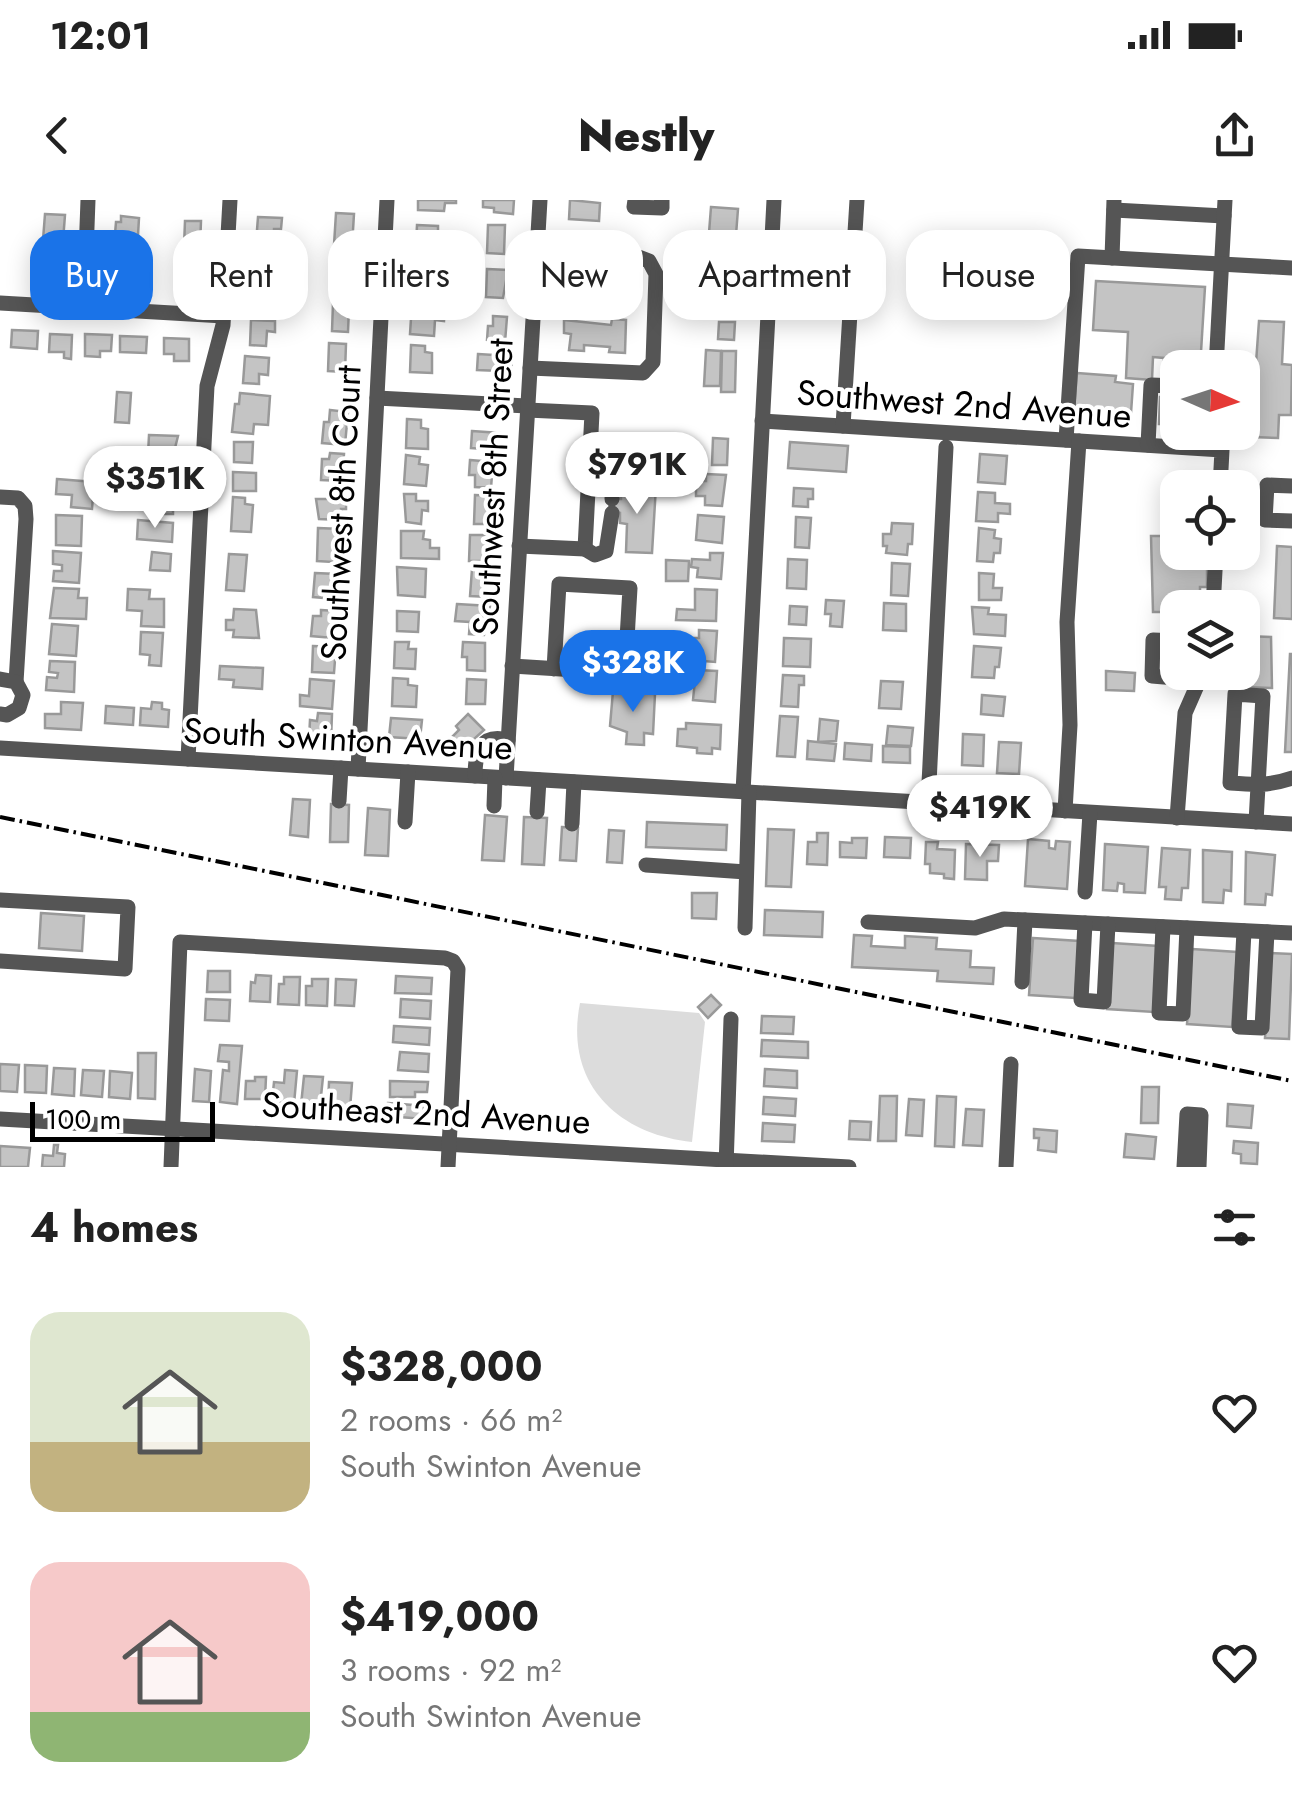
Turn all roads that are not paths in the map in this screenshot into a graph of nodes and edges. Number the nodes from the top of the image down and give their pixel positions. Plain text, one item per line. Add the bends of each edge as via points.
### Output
1 (88, 200) edge
2 (230, 200) edge
3 (387, 200) edge
4 (540, 200) edge
5 (635, 200) edge
6 (662, 200) edge
7 (774, 200) edge
8 (857, 200) edge
9 (1114, 205) edge
10 (1224, 208) edge
11 (87, 230) edge
12 (228, 230) edge
13 (538, 230) edge
14 (1112, 258) junction
15 (643, 259) edge
16 (1221, 265) junction
17 (1292, 268) edge
18 (0, 303) edge
19 (30, 305) edge
20 (223, 320) edge
21 (533, 320) edge
22 (1217, 350) edge
23 (530, 368) junction
24 (1160, 385) edge
25 (377, 398) junction
26 (527, 408) junction
27 (762, 421) junction
28 (843, 426) junction
29 (591, 439) junction
30 (1072, 440) junction
31 (1148, 445) junction
32 (1160, 445) edge
33 (946, 447) dead end
34 (1292, 486) edge
35 (0, 496) edge
36 (1292, 522) edge
37 (519, 546) junction
38 (585, 549) junction
39 (1160, 640) edge
40 (512, 666) junction
41 (554, 668) junction
42 (1160, 676) edge
43 (8, 680) edge
44 (1195, 690) edge
45 (0, 714) edge
46 (508, 740) junction
47 (0, 748) edge
48 (188, 760) junction
49 (350, 769) junction
50 (408, 772) junction
51 (475, 776) junction
52 (500, 778) junction
53 (1292, 778) edge
54 (539, 780) junction
55 (574, 782) junction
56 (1258, 785) junction
57 (746, 792) junction
58 (339, 801) dead end
59 (928, 803) junction
60 (494, 806) dead end
61 (1065, 811) junction
62 (537, 812) dead end
63 (1090, 812) junction
64 (1177, 818) junction
65 (405, 822) dead end
66 (1256, 822) junction
67 (572, 824) dead end
68 (1292, 824) edge
69 (646, 865) dead end
70 (746, 872) junction
71 (1085, 892) dead end
72 (0, 900) edge
73 (1025, 920) junction
74 (868, 922) dead end
75 (1085, 923) junction
76 (1108, 924) junction
77 (1163, 927) junction
78 (744, 928) dead end
79 (1187, 928) junction
80 (1244, 931) junction
81 (1267, 932) junction
82 (1292, 933) edge
83 (0, 961) edge
84 (1022, 982) dead end
85 (731, 1019) dead end
86 (1012, 1064) dead end
87 (0, 1119) edge
88 (173, 1129) junction
89 (449, 1145) junction
90 (726, 1164) edge
91 (171, 1167) edge
92 (448, 1167) edge
93 (848, 1167) edge
94 (1006, 1167) edge
95 (1184, 1167) edge
96 (1198, 1167) edge

1 - 11 street
2 - 12 street
3 - 25 street, Southwest 8th Court
4 - 13 street, Southwest 8th Street
5 - 6 street via 634,207 662,208
7 - 27 street
8 - 28 street
9 - 10 street
9 - 14 street
10 - 16 street
14 - 16 street
14 - 30 street via 1078,256
15 - 23 street via 656,274 653,362 647,372
16 - 17 street
16 - 22 street
18 - 19 street
20 - 48 street via 207,386
21 - 23 street, Southwest 8th Street
23 - 26 street, Southwest 8th Street
24 - 31 street via 1152,385
25 - 26 street
25 - 49 street, Southwest 8th Court
26 - 29 street via 592,413
26 - 37 street, Southwest 8th Street
27 - 28 street, Southwest 2nd Avenue
27 - 57 street
28 - 30 street, Southwest 2nd Avenue
29 - 38 street
29 - 38 street via 614,447 612,506 606,551 595,555
30 - 31 street, Southwest 2nd Avenue
30 - 61 street
31 - 32 street, Southwest 2nd Avenue
33 - 59 street
34 - 36 street via 1267,485 1266,520
35 - 43 street via 18,498 26,519
37 - 38 street
37 - 40 street, Southwest 8th Street
39 - 42 street via 1153,640 1152,676
40 - 41 street
40 - 46 street, Southwest 8th Street
41 - 41 street via 625,673 630,588 558,584
43 - 45 street via 23,694 22,702 14,713
44 - 64 street via 1185,714
46 - 51 street via 482,744
46 - 52 street, Southwest 8th Street
47 - 48 street, South Swinton Avenue
48 - 49 street, South Swinton Avenue
49 - 50 street, South Swinton Avenue
49 - 58 street, Southwest 8th Court
50 - 51 street, South Swinton Avenue
50 - 65 street
51 - 52 street, South Swinton Avenue
52 - 54 street, South Swinton Avenue
52 - 60 street, Southwest 8th Street
53 - 56 street
54 - 55 street, South Swinton Avenue
54 - 62 street
55 - 57 street, South Swinton Avenue
55 - 67 street
56 - 56 street via 1263,696 1235,694 1230,784
56 - 66 street
57 - 59 street, South Swinton Avenue
57 - 70 street
59 - 61 street, South Swinton Avenue
61 - 63 street, South Swinton Avenue
63 - 64 street, South Swinton Avenue
63 - 71 street
64 - 66 street, South Swinton Avenue
66 - 68 street, South Swinton Avenue
69 - 70 street
70 - 78 street
72 - 83 street via 128,907 125,969
73 - 74 street via 976,928
73 - 75 street
73 - 84 street
75 - 76 street
75 - 76 street via 1081,1000 1104,1002
76 - 77 street
77 - 79 street
77 - 79 street via 1159,1013 1183,1014
79 - 80 street
80 - 81 street
80 - 81 street via 1239,1027 1262,1028
81 - 82 street
85 - 90 street
86 - 94 street
87 - 88 street, Southeast 2nd Avenue
88 - 89 street, Southeast 2nd Avenue
88 - 89 street via 180,942 445,958 458,968
88 - 91 street
89 - 90 street, Southeast 2nd Avenue
89 - 92 street
90 - 93 street, Southeast 2nd Avenue
95 - 96 street via 1186,1114 1201,1114

